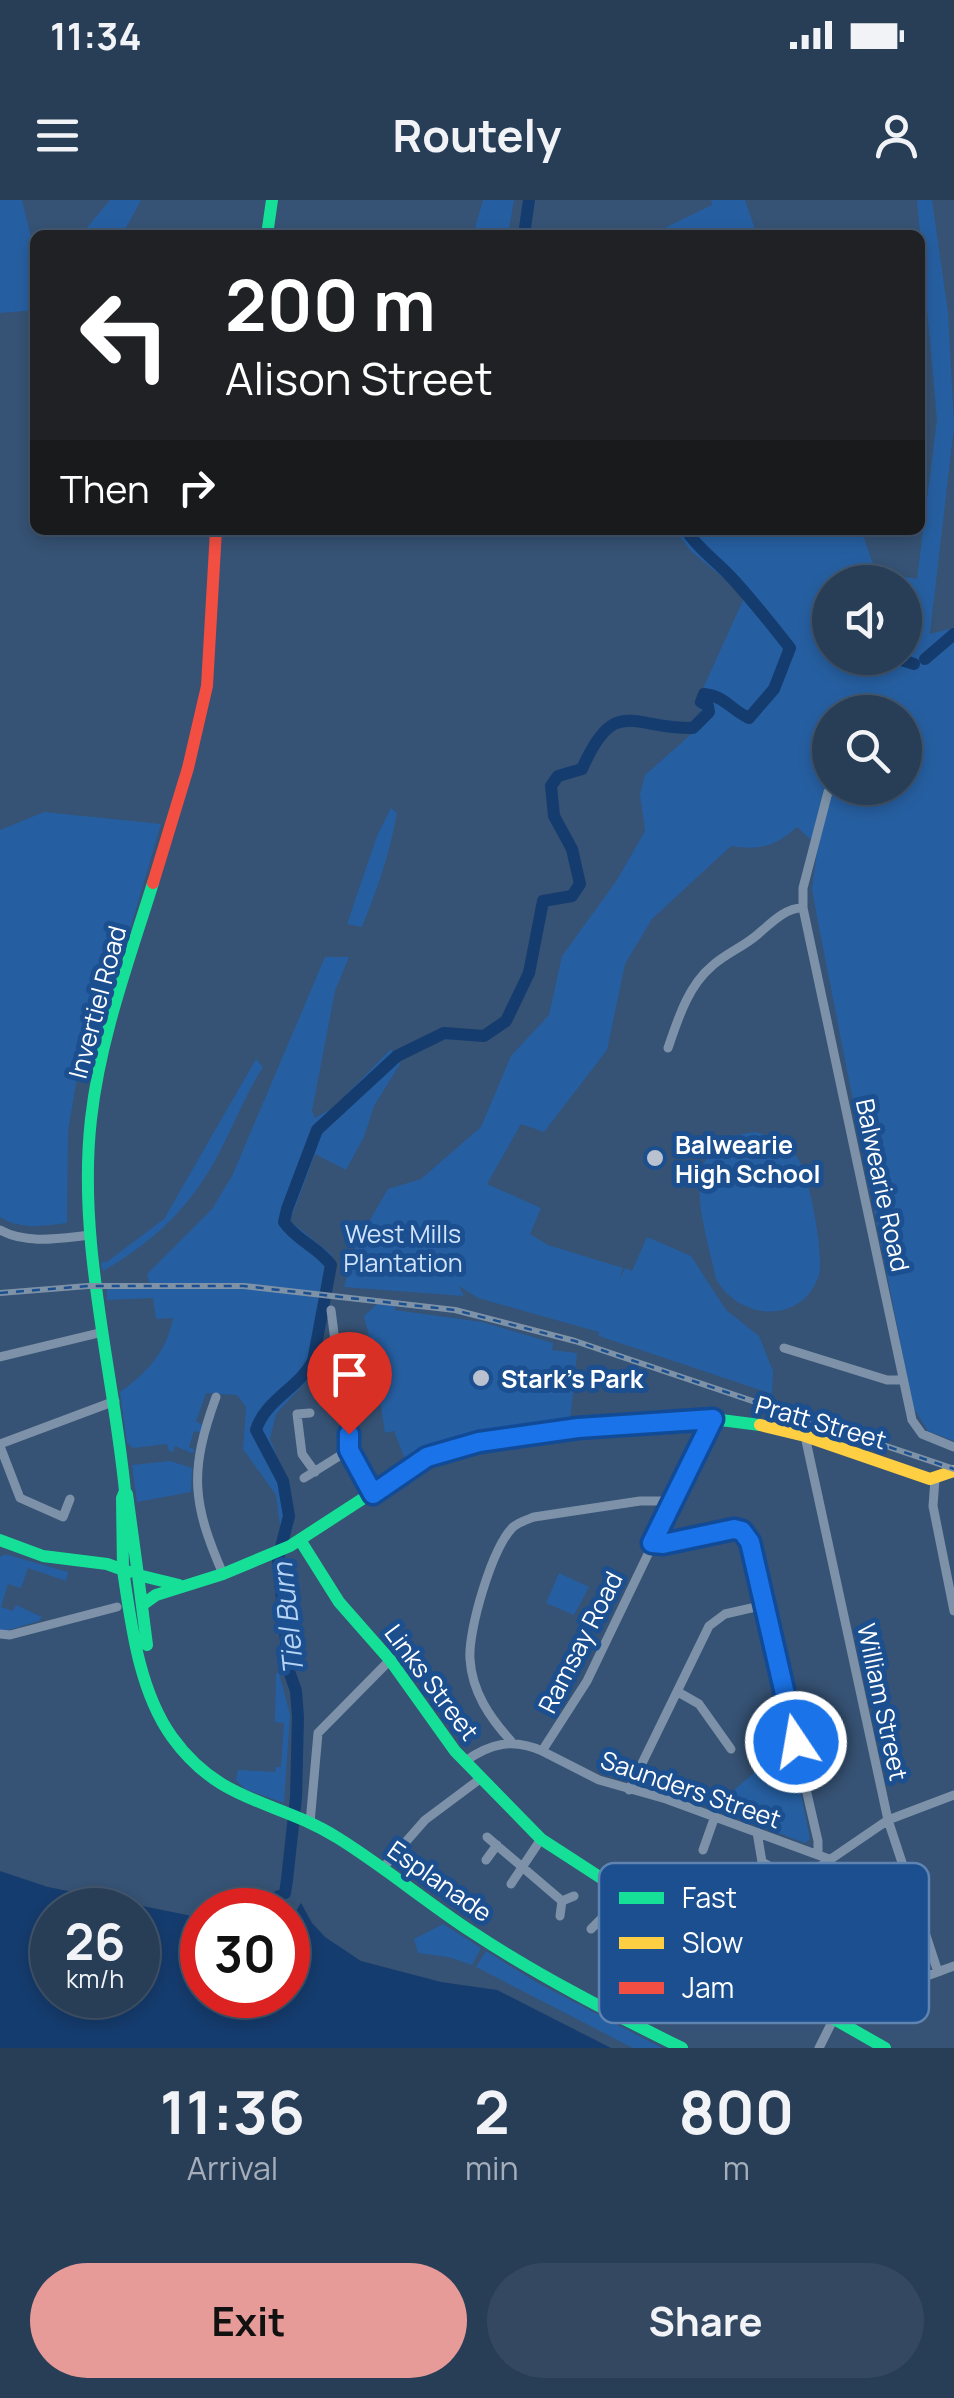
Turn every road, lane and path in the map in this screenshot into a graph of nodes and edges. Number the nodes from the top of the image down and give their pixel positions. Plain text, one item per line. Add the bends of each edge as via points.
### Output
1 (272, 200) edge
2 (268, 230) edge
3 (216, 535) edge
4 (825, 805) edge
5 (803, 908) junction
6 (668, 1048) dead end
7 (0, 1230) edge
8 (91, 1235) junction
9 (332, 1310) dead end
10 (104, 1332) junction
11 (784, 1348) dead end
12 (0, 1357) edge
13 (902, 1380) junction
14 (216, 1397) dead end
15 (115, 1401) junction
16 (310, 1413) dead end
17 (713, 1419) junction
18 (805, 1436) junction
19 (0, 1445) edge
20 (954, 1447) edge
21 (349, 1450) junction
22 (954, 1471) edge
23 (314, 1472) junction
24 (304, 1478) dead end
25 (935, 1479) junction
26 (125, 1492) junction
27 (373, 1494) junction
28 (70, 1499) dead end
29 (672, 1502) junction
30 (0, 1540) edge
31 (954, 1542) edge
32 (295, 1543) junction
33 (652, 1543) junction
34 (941, 1544) junction
35 (134, 1554) junction
36 (123, 1570) junction
37 (138, 1574) junction
38 (222, 1574) junction
39 (185, 1586) junction
40 (122, 1602) junction
41 (142, 1605) junction
42 (765, 1605) junction
43 (954, 1611) edge
44 (0, 1634) edge
45 (390, 1660) junction
46 (678, 1692) junction
47 (511, 1741) junction
48 (179, 1745) junction
49 (731, 1749) dead end
50 (542, 1751) junction
51 (464, 1762) junction
52 (480, 1778) junction
53 (629, 1790) junction
54 (954, 1795) edge
55 (715, 1816) junction
56 (888, 1820) junction
57 (306, 1821) junction
58 (757, 1832) junction
59 (487, 1837) dead end
60 (541, 1840) junction
61 (497, 1845) junction
62 (703, 1850) dead end
63 (818, 1854) junction
64 (829, 1859) junction
65 (486, 1860) dead end
66 (762, 1862) edge
67 (824, 1863) edge
68 (902, 1863) edge
69 (523, 1865) junction
70 (382, 1868) junction
71 (599, 1877) edge
72 (511, 1884) dead end
73 (574, 1896) dead end
74 (562, 1901) junction
75 (560, 1916) dead end
76 (599, 1921) edge
77 (591, 1929) dead end
78 (929, 1945) edge
79 (954, 1966) edge
80 (938, 1972) junction
81 (929, 1975) edge
82 (599, 2004) edge
83 (635, 2023) edge
84 (832, 2023) edge
85 (839, 2023) edge
86 (682, 2048) edge
87 (819, 2048) edge
88 (885, 2048) edge

1 - 2 main road
3 - 8 main road, Invertiel Road via 207,686 103,1045 91,1120
4 - 5 street
5 - 6 street via 777,918 712,966 686,1002
5 - 13 street, Balwearie Road
7 - 8 street via 49,1240
8 - 10 main road, Invertiel Road
9 - 21 street
10 - 12 street
10 - 15 main road, Invertiel Road
11 - 13 street
13 - 20 street, Balwearie Road via 922,1434
14 - 38 street via 196,1480 205,1533
15 - 19 street
15 - 26 main road, Invertiel Road
16 - 23 street via 297,1414 302,1454
17 - 18 main road, Pratt Street
17 - 27 main road, Pratt Street via 479,1442 427,1457
17 - 29 street, Ramsay Road
18 - 25 main road, Pratt Street
18 - 56 street, William Street
19 - 28 street via 20,1498 63,1517
21 - 23 street
21 - 27 street
22 - 25 main road
23 - 24 street
25 - 34 street
26 - 35 main road, Invertiel Road
26 - 36 main road, Invertiel Road
27 - 32 main road, Pratt Street
29 - 33 street, Ramsay Road
29 - 47 street via 534,1517 510,1531 471,1636 470,1661 483,1705
30 - 36 main road via 43,1556
31 - 34 street
32 - 38 main road, Pratt Street
32 - 45 main road, Links Street
33 - 42 street via 742,1531
33 - 50 street, Ramsay Road via 587,1682
34 - 43 street
35 - 36 main road
35 - 37 main road, Invertiel Road
36 - 37 main road
36 - 40 main road, Esplanade
37 - 39 main road
37 - 40 main road
37 - 41 main road, Esplanade
38 - 39 main road, Pratt Street
39 - 41 main road, Pratt Street
40 - 44 street
40 - 48 main road, Esplanade via 156,1704
41 - 48 main road, Esplanade
42 - 46 street via 725,1614 709,1626
42 - 63 street
45 - 51 main road, Links Street
45 - 57 street via 318,1734
46 - 49 street via 699,1704
46 - 53 street
47 - 50 street, Ramsay Road
47 - 51 street
48 - 57 main road, Esplanade via 224,1788
50 - 53 street, Saunders Street
51 - 52 main road, Links Street
52 - 60 main road, Links Street
52 - 70 street via 425,1820
53 - 55 street, Saunders Street
54 - 56 street
55 - 58 street, Saunders Street
55 - 62 street
56 - 64 street
56 - 68 street, William Street
57 - 70 main road, Esplanade
58 - 63 street, Saunders Street
58 - 66 street
59 - 61 street
60 - 69 street
60 - 71 main road, Links Street
61 - 65 street
61 - 69 street
63 - 64 street, Saunders Street
64 - 67 street
69 - 72 street
69 - 74 street
70 - 82 main road, Esplanade via 514,1958
73 - 74 street
74 - 75 street
76 - 77 street
78 - 80 street, William Street
79 - 80 street
80 - 81 street
83 - 86 main road, Esplanade
84 - 87 street
85 - 88 main road, Links Street

